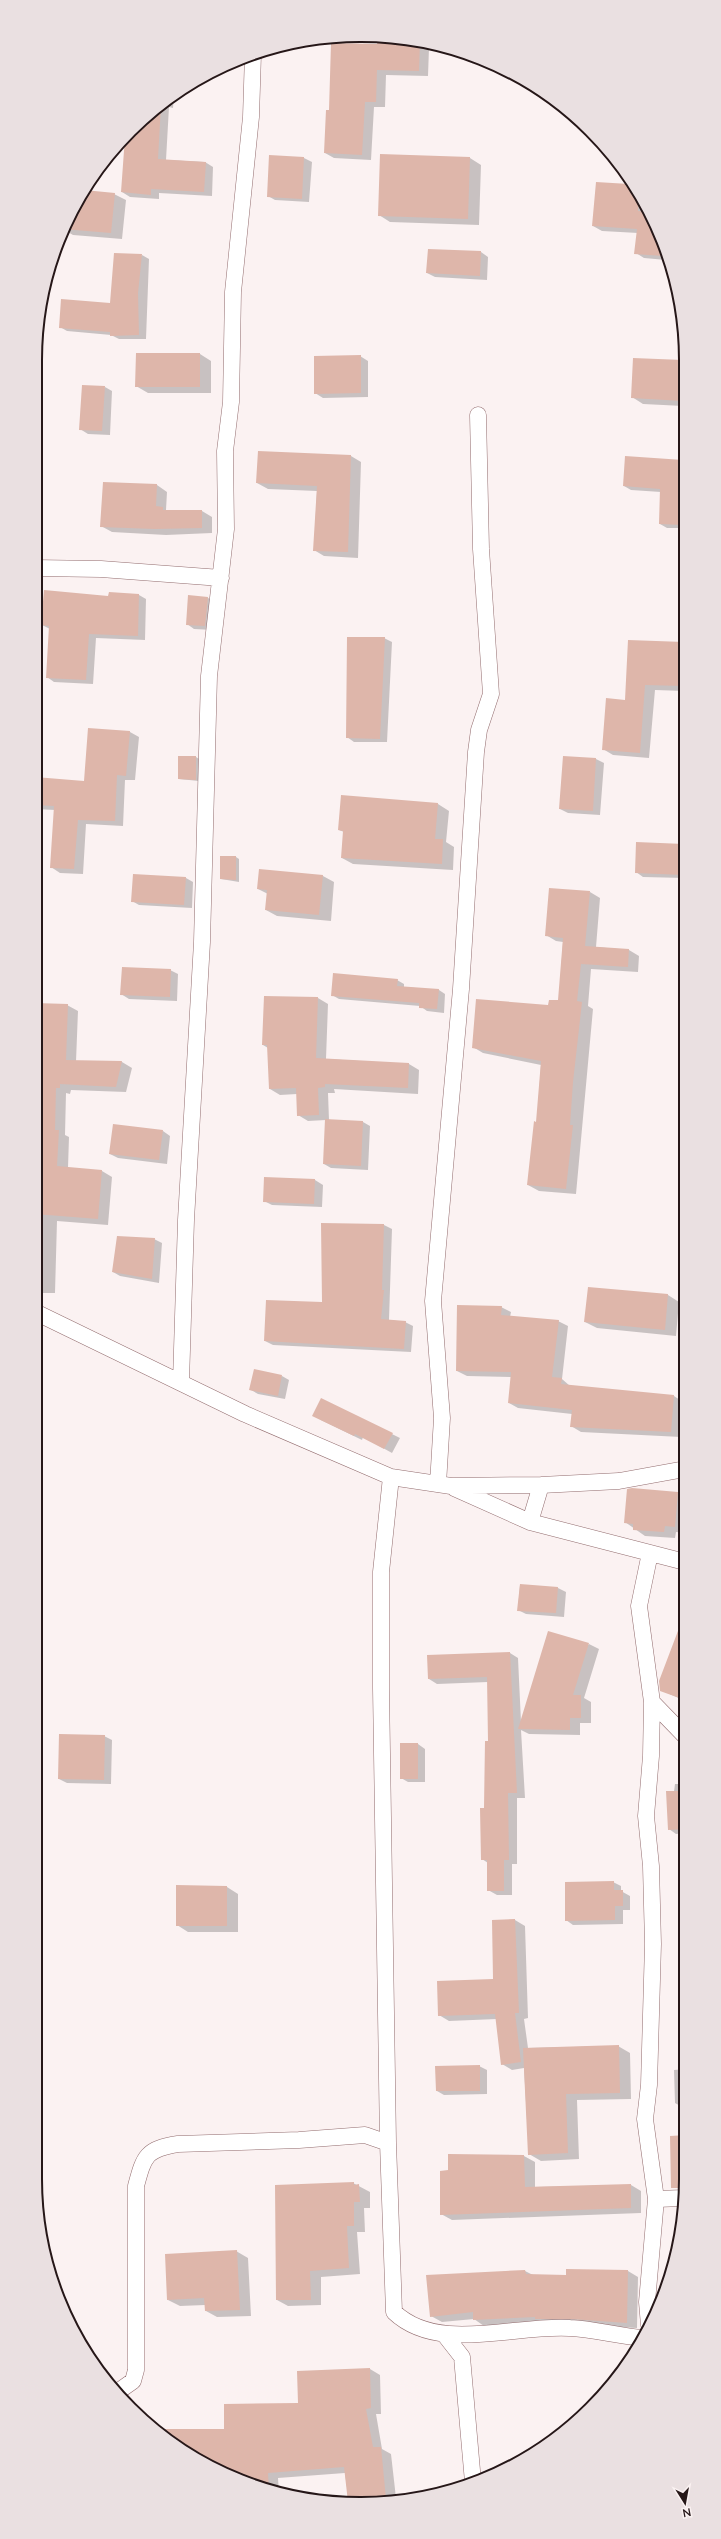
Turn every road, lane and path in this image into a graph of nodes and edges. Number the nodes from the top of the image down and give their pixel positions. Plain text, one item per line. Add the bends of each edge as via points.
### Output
1 (253, 61) edge
2 (478, 415) dead end
3 (42, 568) edge
4 (221, 578) junction
5 (42, 1315) edge
6 (181, 1382) junction
7 (679, 1470) edge
8 (390, 1477) junction
9 (444, 1485) junction
10 (541, 1485) junction
11 (530, 1522) junction
12 (650, 1553) junction
13 (679, 1560) edge
14 (652, 1702) junction
15 (679, 1730) edge
16 (388, 2143) junction
17 (678, 2198) edge
18 (656, 2199) junction
19 (649, 2313) edge
20 (444, 2334) junction
21 (483, 2334) junction
22 (636, 2337) edge
23 (462, 2357) junction
24 (121, 2389) edge
25 (473, 2476) edge

1 - 4 street via 251,117 233,292 231,402 225,451 226,529
2 - 9 street via 481,549 490,694 479,730 476,752 461,989 433,1301 442,1418
3 - 4 street via 102,569
4 - 6 street via 209,676 202,942 186,1220
5 - 6 street
6 - 8 street via 245,1414
7 - 10 street via 619,1481
8 - 9 street
8 - 16 street via 382,1572 381,1680
9 - 10 street
9 - 11 street
10 - 11 street
11 - 12 street
12 - 13 street
12 - 14 street via 639,1606
14 - 15 street
14 - 18 street via 646,1816 651,1866 652,1944 649,2085 645,2119
16 - 20 street via 394,2312 410,2324
16 - 24 street via 365,2135 178,2144 160,2146 150,2152 143,2161 136,2186 136,2370 133,2381
17 - 18 street
18 - 19 street
20 - 21 street
20 - 23 street
21 - 22 street via 570,2328
21 - 23 street
23 - 25 street

